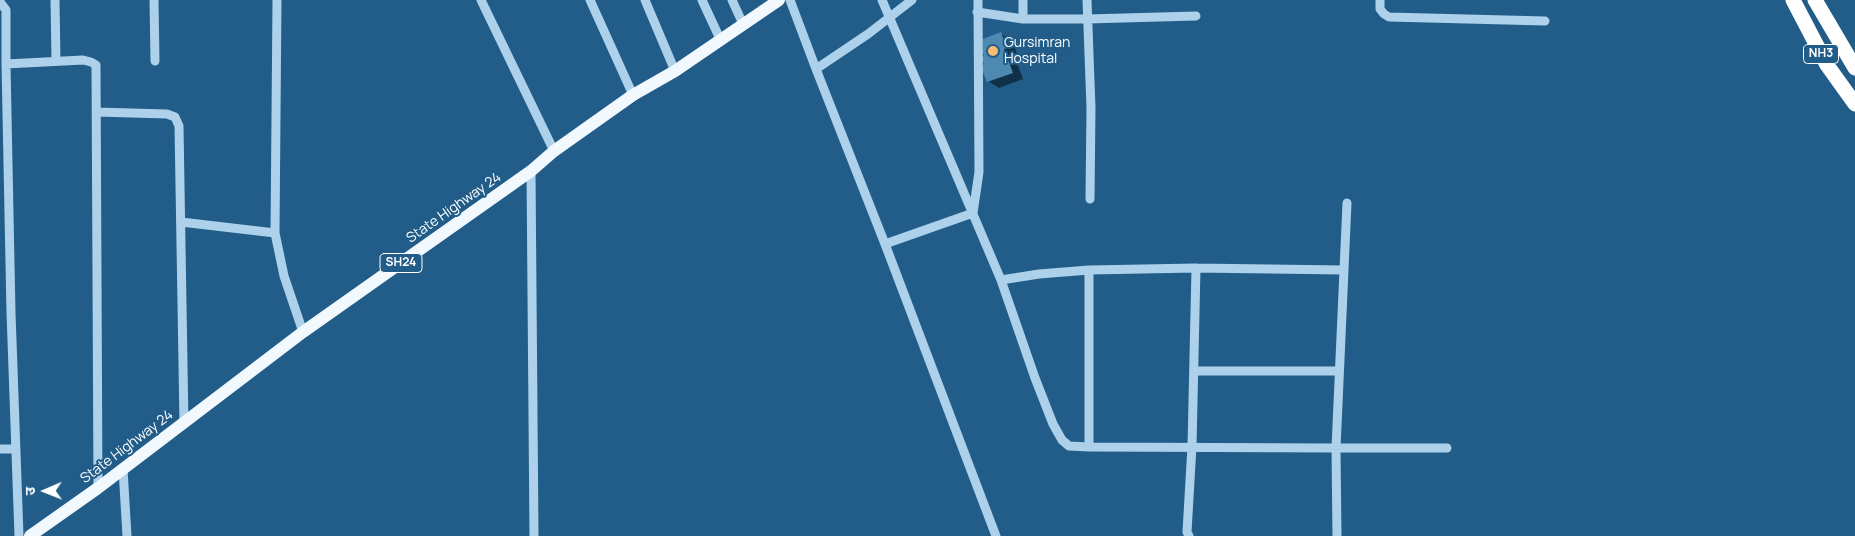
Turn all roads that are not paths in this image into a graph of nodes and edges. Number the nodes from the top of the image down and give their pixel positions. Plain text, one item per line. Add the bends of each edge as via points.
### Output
1 (55, 0) edge
2 (154, 0) edge
3 (277, 0) edge
4 (481, 0) edge
5 (590, 0) edge
6 (645, 0) edge
7 (702, 0) edge
8 (732, 0) edge
9 (779, 0) edge
10 (790, 0) edge
11 (882, 0) edge
12 (912, 0) edge
13 (978, 0) edge
14 (1023, 0) edge
15 (1087, 0) edge
16 (1380, 0) edge
17 (1793, 0) edge
18 (1814, 0) edge
19 (0, 2) edge
20 (977, 12) junction
21 (1196, 16) dead end
22 (890, 17) junction
23 (1023, 19) junction
24 (1087, 19) junction
25 (1545, 21) dead end
26 (743, 24) junction
27 (721, 41) junction
28 (56, 61) junction
29 (156, 61) dead end
30 (6, 64) junction
31 (1855, 68) edge
32 (816, 69) junction
33 (675, 72) junction
34 (633, 94) junction
35 (1855, 104) edge
36 (96, 112) junction
37 (554, 151) junction
38 (531, 171) junction
39 (1090, 200) dead end
40 (1346, 203) dead end
41 (973, 213) junction
42 (182, 222) junction
43 (275, 233) junction
44 (886, 244) junction
45 (1196, 268) junction
46 (1088, 270) junction
47 (1344, 270) junction
48 (1001, 280) junction
49 (303, 332) junction
50 (1194, 371) junction
51 (1340, 371) junction
52 (184, 424) junction
53 (1192, 446) junction
54 (1089, 447) junction
55 (1336, 448) junction
56 (1447, 448) dead end
57 (0, 449) edge
58 (16, 449) junction
59 (123, 470) junction
60 (98, 488) junction
61 (19, 536) edge
62 (30, 536) edge
63 (128, 536) edge
64 (534, 536) edge
65 (996, 536) edge
66 (1189, 536) edge
67 (1337, 536) edge

1 - 28 street
2 - 29 street
3 - 43 street
4 - 37 street
5 - 34 street
6 - 33 street
7 - 27 street
8 - 26 street
9 - 26 main road, State Highway 24 / SH24
10 - 32 street
11 - 22 street
12 - 22 street
13 - 20 street
14 - 23 street
15 - 24 street
16 - 25 street via 1380,9 1389,17
17 - 35 highway, NH3 via 1828,65
18 - 31 highway, NH3
19 - 30 street via 6,10
20 - 23 street
20 - 41 street via 979,172
21 - 24 street
22 - 32 street
22 - 41 street
23 - 24 street
24 - 39 street via 1091,108
26 - 27 main road, State Highway 24 / SH24
27 - 33 main road, State Highway 24 / SH24
28 - 30 street
28 - 36 street via 82,60 96,65
30 - 58 street
32 - 44 street
33 - 34 main road, State Highway 24 / SH24
34 - 37 main road, State Highway 24 / SH24
36 - 42 street via 167,114 174,118 179,126
36 - 60 street
37 - 38 main road, State Highway 24 / SH24
38 - 49 main road, State Highway 24 / SH24
38 - 64 street
40 - 47 street
41 - 44 street
41 - 48 street
42 - 43 street
42 - 52 street
43 - 49 street via 284,276
44 - 65 street
45 - 46 street
45 - 47 street
45 - 50 street
46 - 48 street
46 - 54 street
47 - 51 street
48 - 54 street via 1035,378 1062,440 1069,446
49 - 52 main road, State Highway 24 / SH24
50 - 51 street
50 - 53 street
51 - 55 street
52 - 59 main road, State Highway 24 / SH24
53 - 54 street
53 - 55 street
53 - 66 street
55 - 56 street
55 - 67 street
57 - 58 street
58 - 61 street
59 - 60 main road, State Highway 24 / SH24
59 - 63 street
60 - 62 main road, State Highway 24 / SH24

